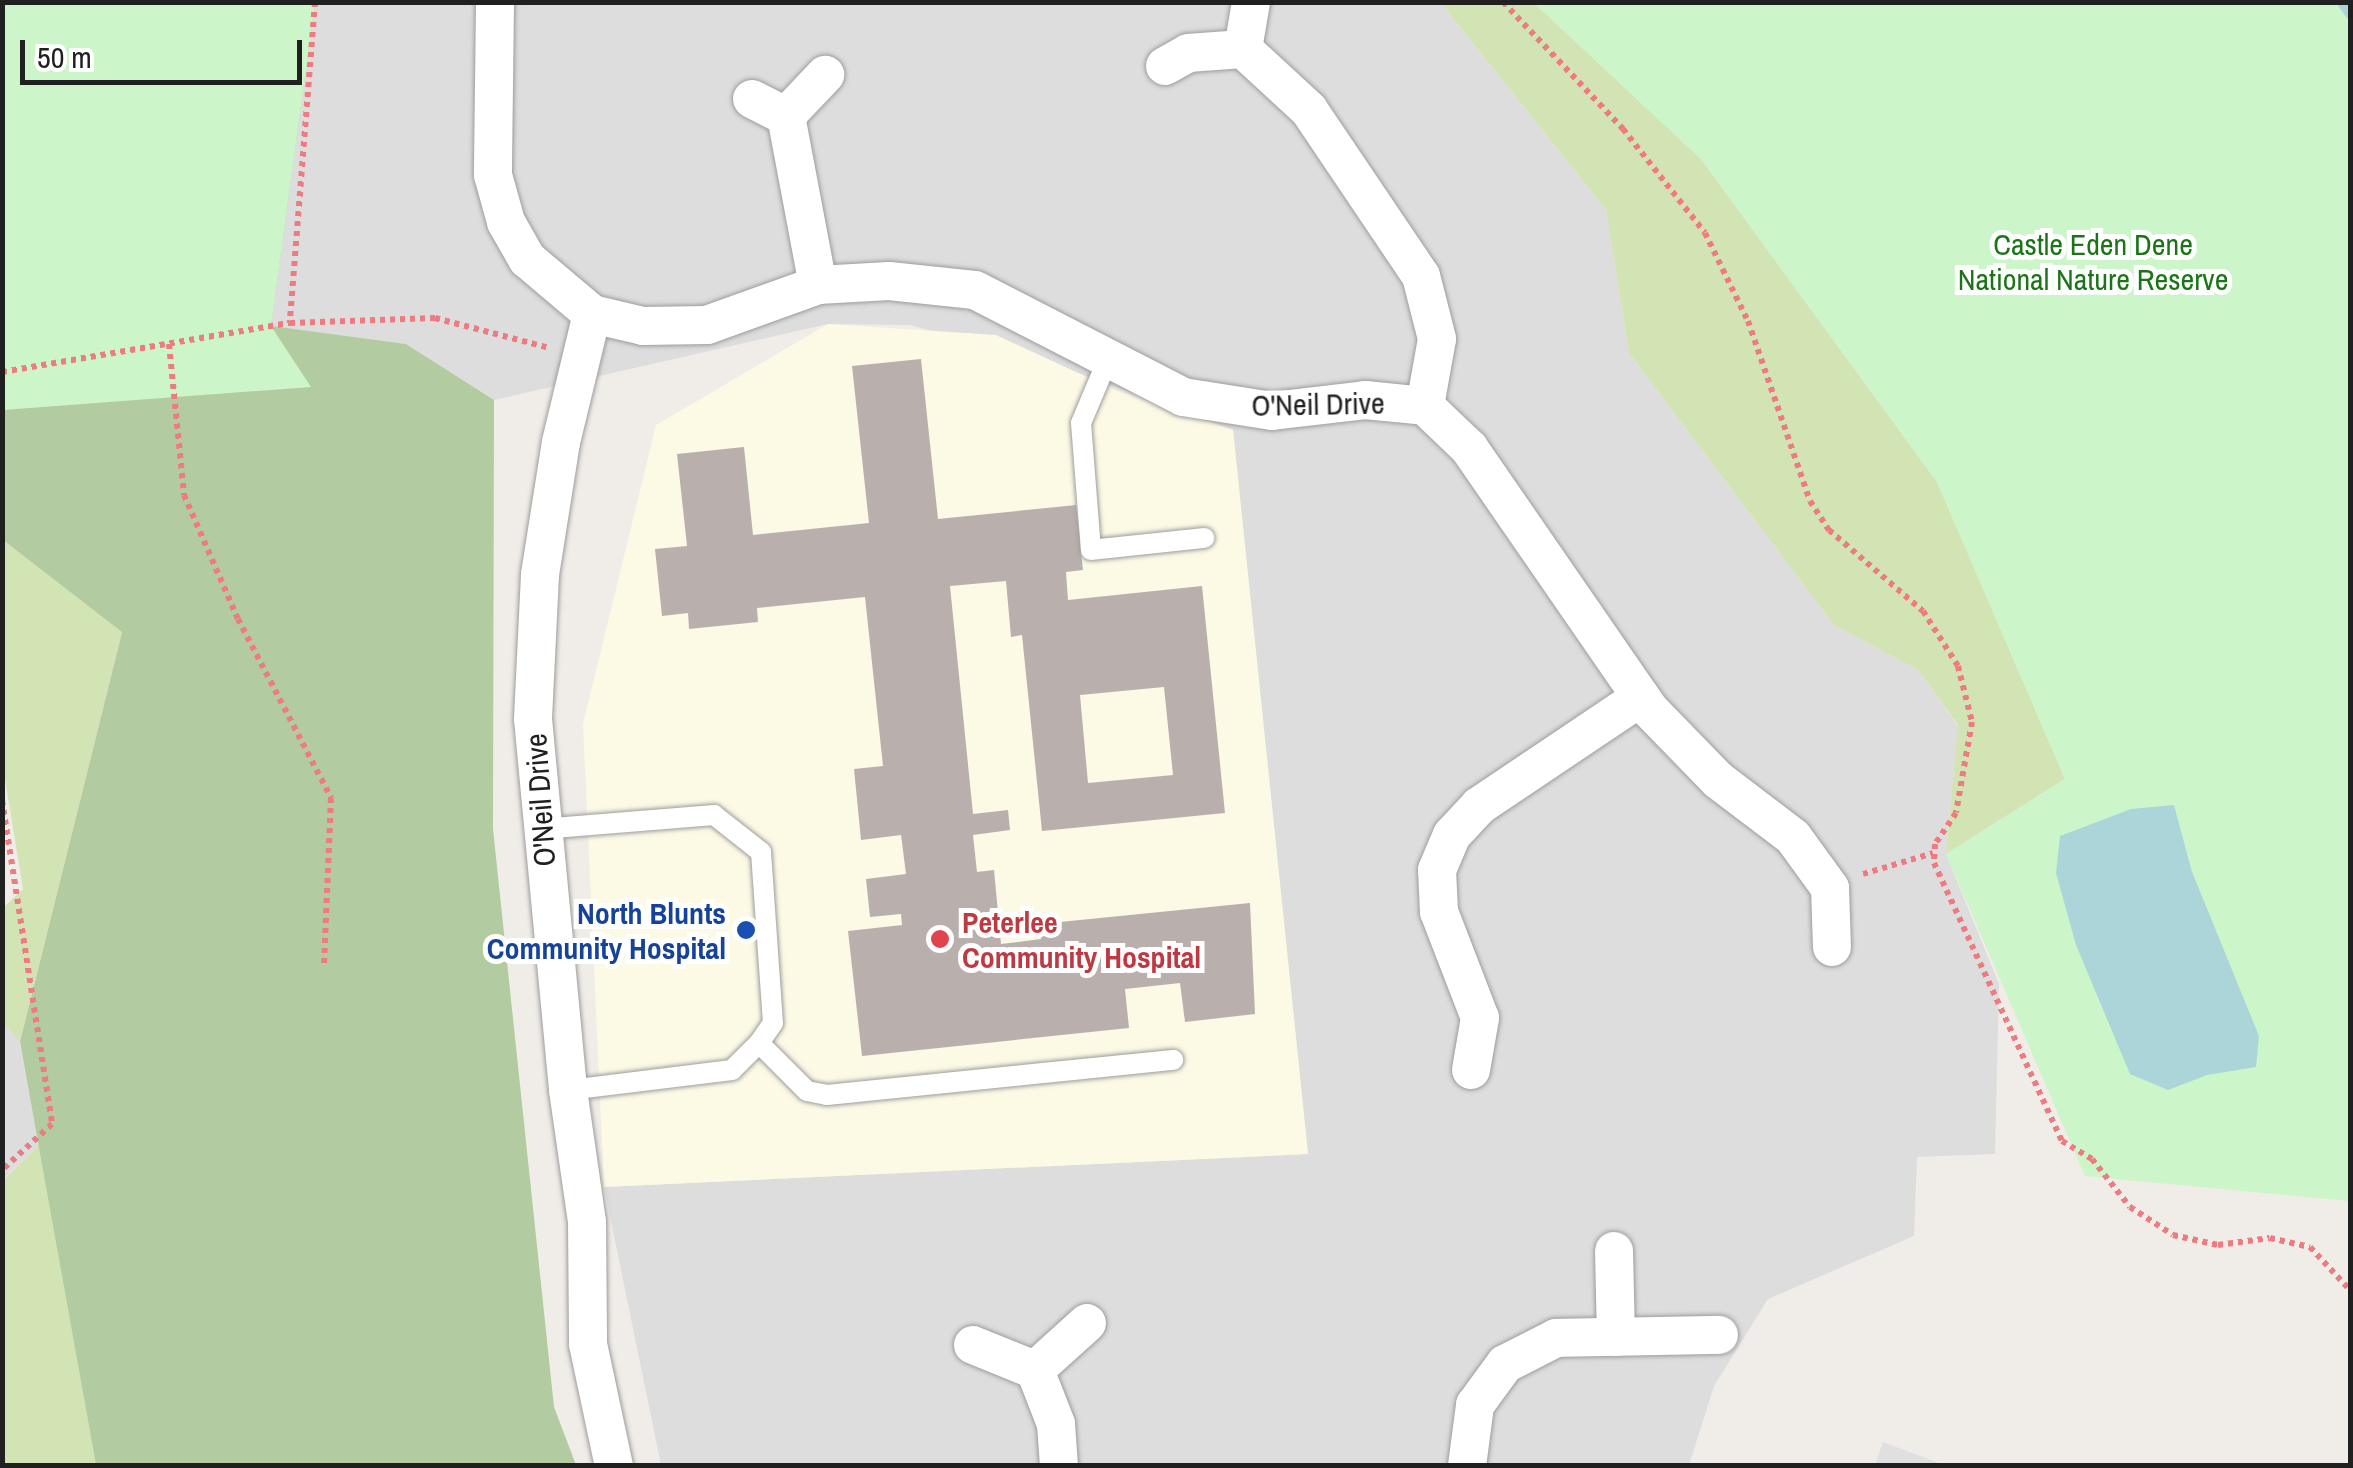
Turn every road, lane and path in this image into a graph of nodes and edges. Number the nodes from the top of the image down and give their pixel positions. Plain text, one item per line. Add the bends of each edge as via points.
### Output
1 (315, 2) edge
2 (495, 2) edge
3 (1251, 2) edge
4 (1503, 2) edge
5 (1243, 49) junction
6 (1164, 66) dead end
7 (825, 75) dead end
8 (752, 99) dead end
9 (786, 116) junction
10 (818, 285) junction
11 (592, 314) junction
12 (290, 323) junction
13 (170, 344) junction
14 (582, 356) junction
15 (1108, 358) junction
16 (2, 372) edge
17 (1425, 406) junction
18 (1204, 538) dead end
19 (1641, 697) junction
20 (2, 800) edge
21 (541, 829) junction
22 (1933, 853) junction
23 (1830, 888) junction
24 (1832, 947) dead end
25 (324, 964) dead end
26 (759, 1043) junction
27 (1173, 1060) dead end
28 (1471, 1070) dead end
29 (568, 1090) junction
30 (2, 1170) edge
31 (1614, 1251) dead end
32 (2350, 1290) edge
33 (1086, 1323) dead end
34 (1719, 1335) dead end
35 (1616, 1337) junction
36 (972, 1345) dead end
37 (1036, 1370) junction
38 (614, 1466) edge
39 (1059, 1466) edge
40 (1467, 1466) edge

1 - 12 path
2 - 11 street, O'Neil Drive via 493,175 506,222 527,259
3 - 5 street
4 - 22 path via 1624,129 1705,233 1748,321 1810,501 1829,530 1923,611 1958,666 1972,722 1956,813
5 - 6 street via 1188,53
5 - 17 street, O'Neil Drive via 1309,110 1421,276 1437,339
7 - 9 street
8 - 9 street
9 - 10 street
10 - 11 street, O'Neil Drive via 707,325 643,326
10 - 15 street, O'Neil Drive via 889,281 975,290
11 - 14 street, O'Neil Drive
12 - 13 path
12 - 14 path via 436,318
13 - 16 path
13 - 25 path via 184,496 238,619 331,798
14 - 21 street, O'Neil Drive via 540,574 533,720
15 - 17 street, O'Neil Drive via 1183,396 1272,411 1365,400
15 - 18 lane via 1081,423 1091,550
17 - 19 street, O'Neil Drive via 1469,448
19 - 23 street, O'Neil Drive via 1718,780 1793,836
19 - 28 street via 1479,806 1452,835 1438,870 1439,912 1498,1015
20 - 30 path via 52,1124
21 - 26 lane via 714,816 761,852 772,1023
21 - 29 street, O'Neil Drive
22 - 23 path
22 - 32 path via 2042,1110 2062,1141 2092,1159 2130,1207 2172,1235 2218,1245 2270,1238 2310,1246
23 - 24 street
26 - 27 lane via 806,1091 827,1095
26 - 29 lane via 732,1070
29 - 38 street, O'Neil Drive via 587,1222 588,1344
31 - 35 street
33 - 37 street
34 - 35 street
35 - 40 street via 1556,1338 1505,1364 1475,1405
36 - 37 street
37 - 39 street via 1056,1424

